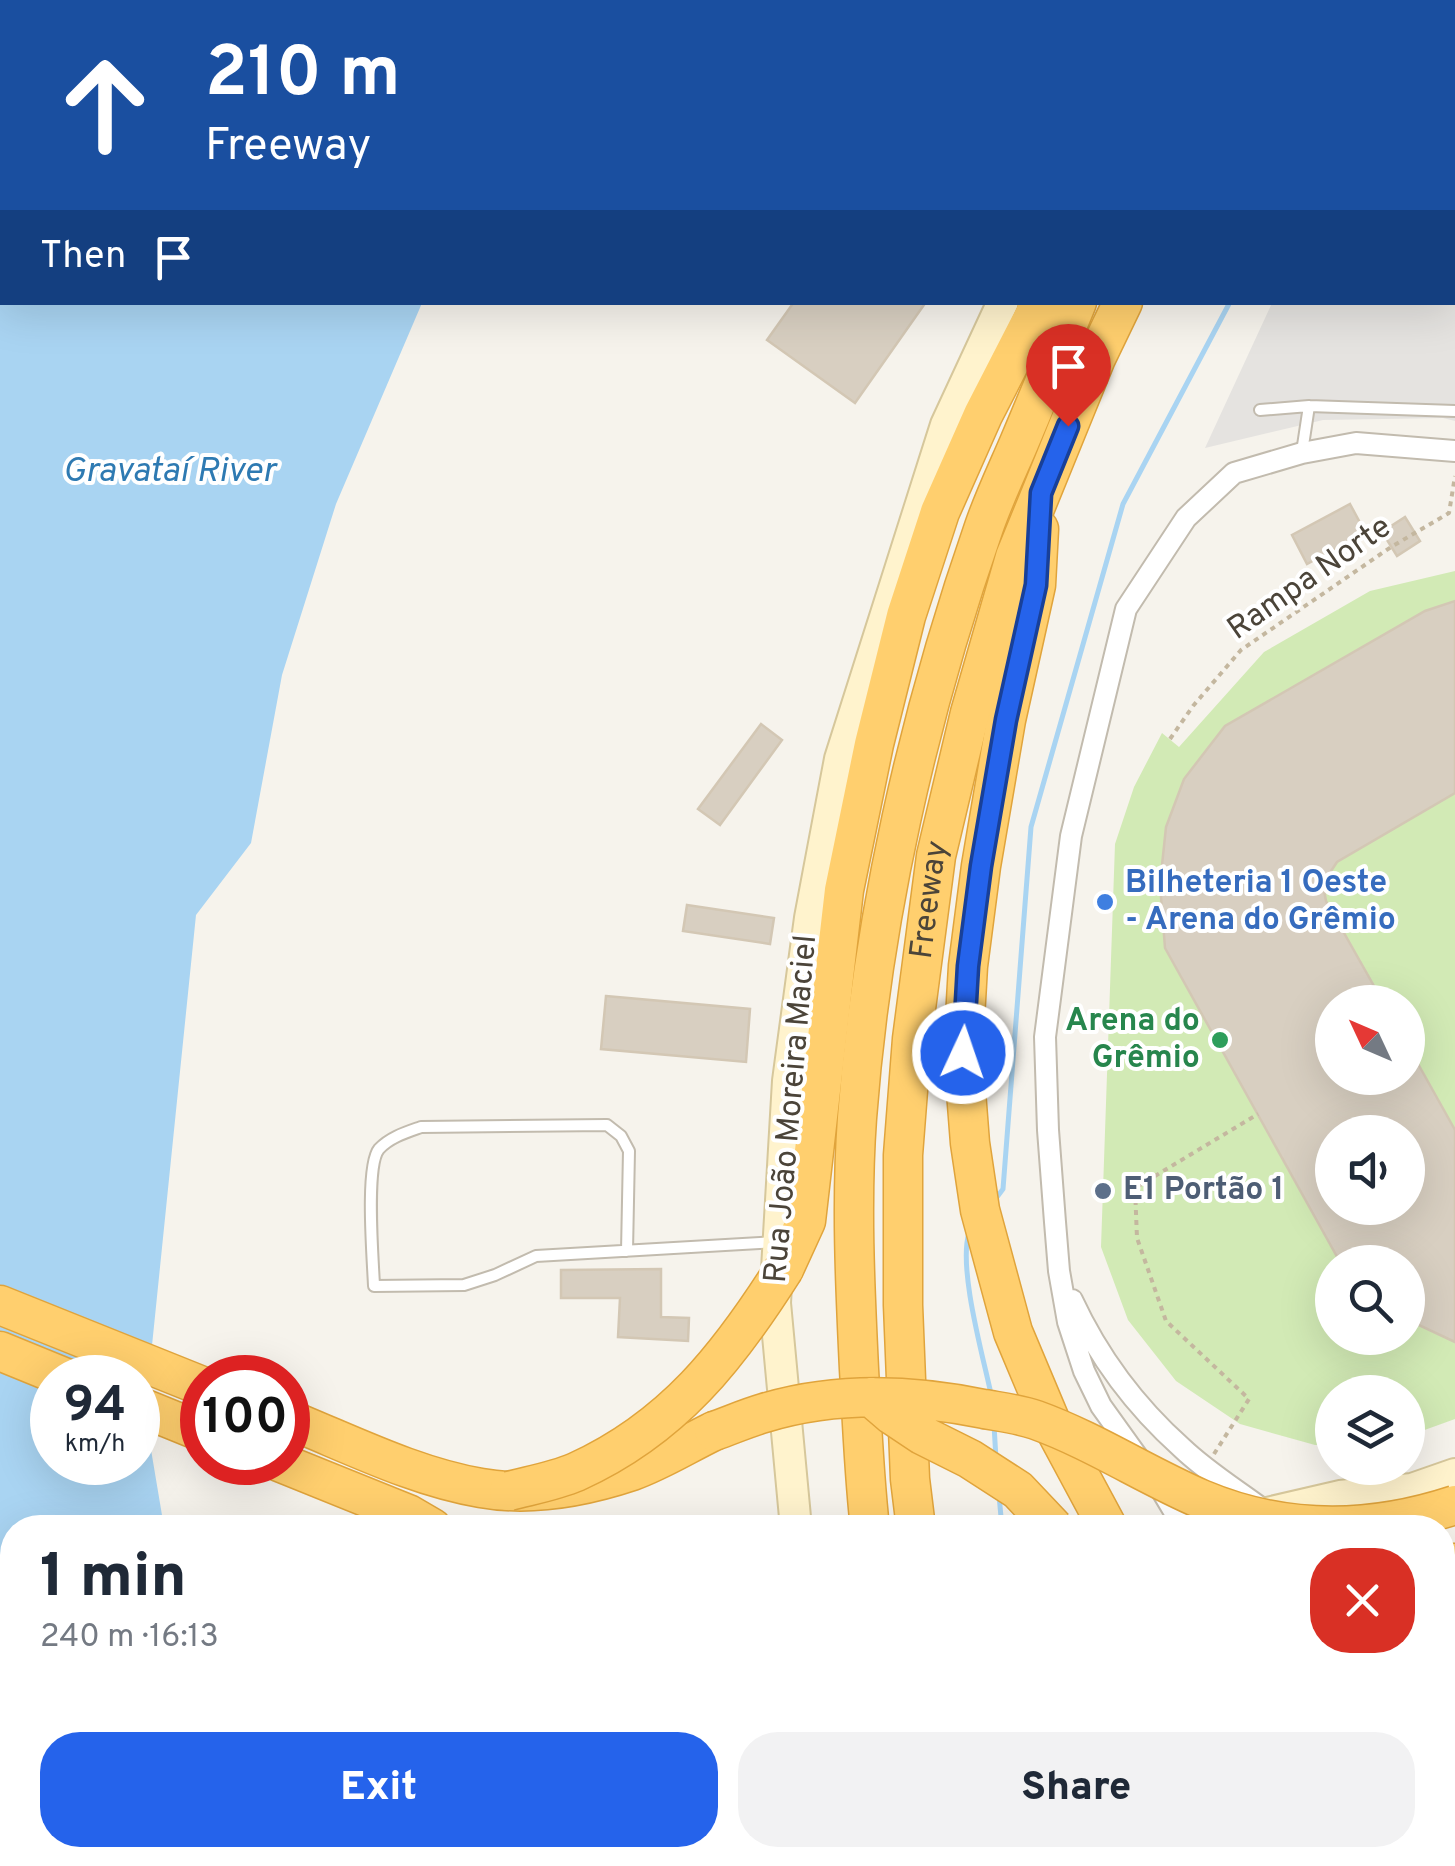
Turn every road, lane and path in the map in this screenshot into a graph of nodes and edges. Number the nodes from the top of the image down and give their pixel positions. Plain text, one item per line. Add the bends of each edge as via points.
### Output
1 (1002, 305) edge
2 (1039, 305) edge
3 (1076, 305) edge
4 (1121, 305) edge
5 (1309, 406) junction
6 (1260, 410) dead end
7 (1455, 411) edge
8 (1455, 451) edge
9 (1302, 454) junction
10 (1455, 476) edge
11 (1041, 493) junction
12 (1170, 740) dead end
13 (1258, 1114) dead end
14 (780, 1242) junction
15 (627, 1250) junction
16 (1059, 1271) junction
17 (0, 1305) edge
18 (0, 1351) edge
19 (30, 1363) edge
20 (180, 1377) edge
21 (871, 1396) junction
22 (310, 1429) edge
23 (1204, 1468) junction
24 (1455, 1474) edge
25 (310, 1475) edge
26 (509, 1491) junction
27 (1340, 1496) junction
28 (1455, 1505) edge
29 (410, 1515) edge
30 (795, 1515) edge
31 (869, 1515) edge
32 (914, 1515) edge
33 (1042, 1515) edge
34 (1101, 1515) edge
35 (1176, 1515) edge
36 (1246, 1515) edge
37 (1256, 1515) edge
38 (1287, 1515) edge
39 (1336, 1515) edge
40 (1414, 1515) edge

1 - 14 street, Rua João Moreira Maciel via 946,425 840,759 788,1082
2 - 26 highway, bridge via 940,512 906,616 844,890 806,1220 748,1326 678,1406 632,1442 575,1472
3 - 31 highway, Freeway via 984,525 914,762 876,948 856,1122 857,1316
4 - 11 highway, Freeway
5 - 6 lane
5 - 7 lane
5 - 9 lane
8 - 9 street via 1356,443
9 - 16 street via 1234,474 1186,518 1126,609 1070,836 1045,1037
10 - 12 path, Rampa Norte via 1449,513 1240,650
11 - 32 highway, Freeway via 1015,557 936,856 912,1039 903,1156 903,1305
11 - 34 highway via 1036,585 981,866 963,1053 980,1210 1013,1332
13 - 23 path via 1134,1188 1137,1238 1166,1321 1248,1399
14 - 15 lane
14 - 30 street, Rua João Moreira Maciel via 775,1303
15 - 15 lane via 629,1151 607,1125 422,1127 377,1151 371,1172 374,1286 464,1285 536,1256
16 - 23 street via 1113,1370
16 - 35 street via 1068,1322 1101,1406
17 - 20 highway
18 - 19 highway
21 - 26 highway, bridge via 766,1412 634,1470 580,1485
21 - 33 highway, bridge via 922,1435 1018,1490
21 - 36 highway, bridge via 926,1398 1032,1419
22 - 26 highway via 447,1481
23 - 37 street
24 - 27 street via 1412,1489
25 - 29 highway
27 - 38 street
27 - 39 street
28 - 40 highway, bridge

